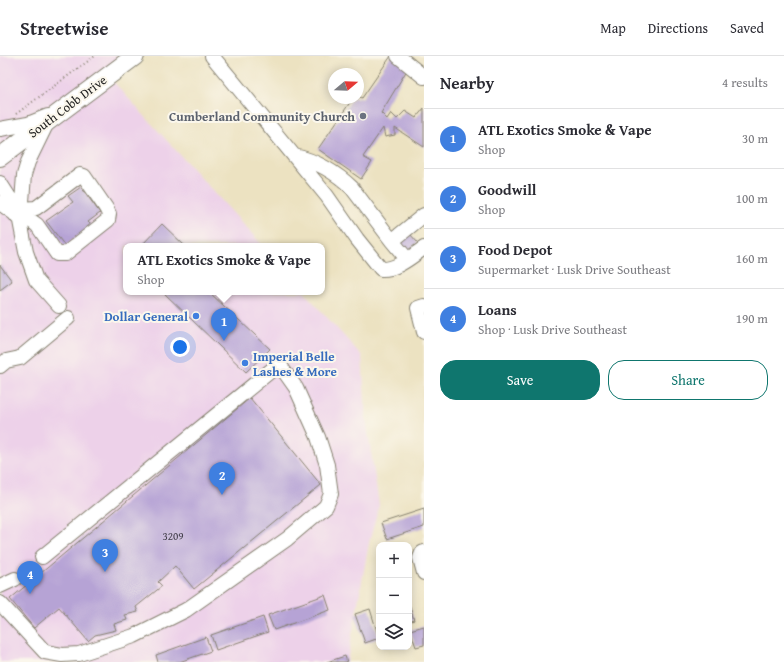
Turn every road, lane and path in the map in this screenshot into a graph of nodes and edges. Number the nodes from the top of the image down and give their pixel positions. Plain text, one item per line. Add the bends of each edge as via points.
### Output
1 (95, 56) edge
2 (135, 56) edge
3 (212, 56) edge
4 (398, 56) edge
5 (424, 76) edge
6 (65, 108) junction
7 (14, 116) dead end
8 (48, 120) junction
9 (0, 129) edge
10 (294, 156) junction
11 (0, 157) edge
12 (0, 183) edge
13 (0, 203) edge
14 (424, 215) edge
15 (21, 217) junction
16 (392, 241) junction
17 (424, 248) edge
18 (407, 259) junction
19 (59, 306) dead end
20 (424, 306) edge
21 (68, 318) dead end
22 (424, 332) edge
23 (0, 366) edge
24 (424, 552) edge
25 (42, 557) dead end
26 (424, 573) edge
27 (15, 579) dead end
28 (0, 586) edge
29 (0, 603) edge

1 - 7 path
2 - 6 main road, South Cobb Drive
3 - 10 street
4 - 5 street
6 - 8 main road, South Cobb Drive
6 - 9 street via 28,124
8 - 11 main road, South Cobb Drive
8 - 15 street via 24,175
10 - 16 street via 314,162 345,181
10 - 18 street via 381,270 398,265
12 - 15 street
13 - 15 street
14 - 16 street
15 - 15 street via 43,204 80,175 84,176 109,214 108,220 65,254 56,254 37,225
15 - 19 street via 26,252 34,275 41,287
16 - 18 street
17 - 18 street
20 - 22 street via 418,308
21 - 23 street via 20,358 6,361
24 - 26 street via 420,558
25 - 29 street via 279,364 296,388 321,444 331,494 326,506 287,539 186,610 134,636 79,654 45,652
27 - 28 street

